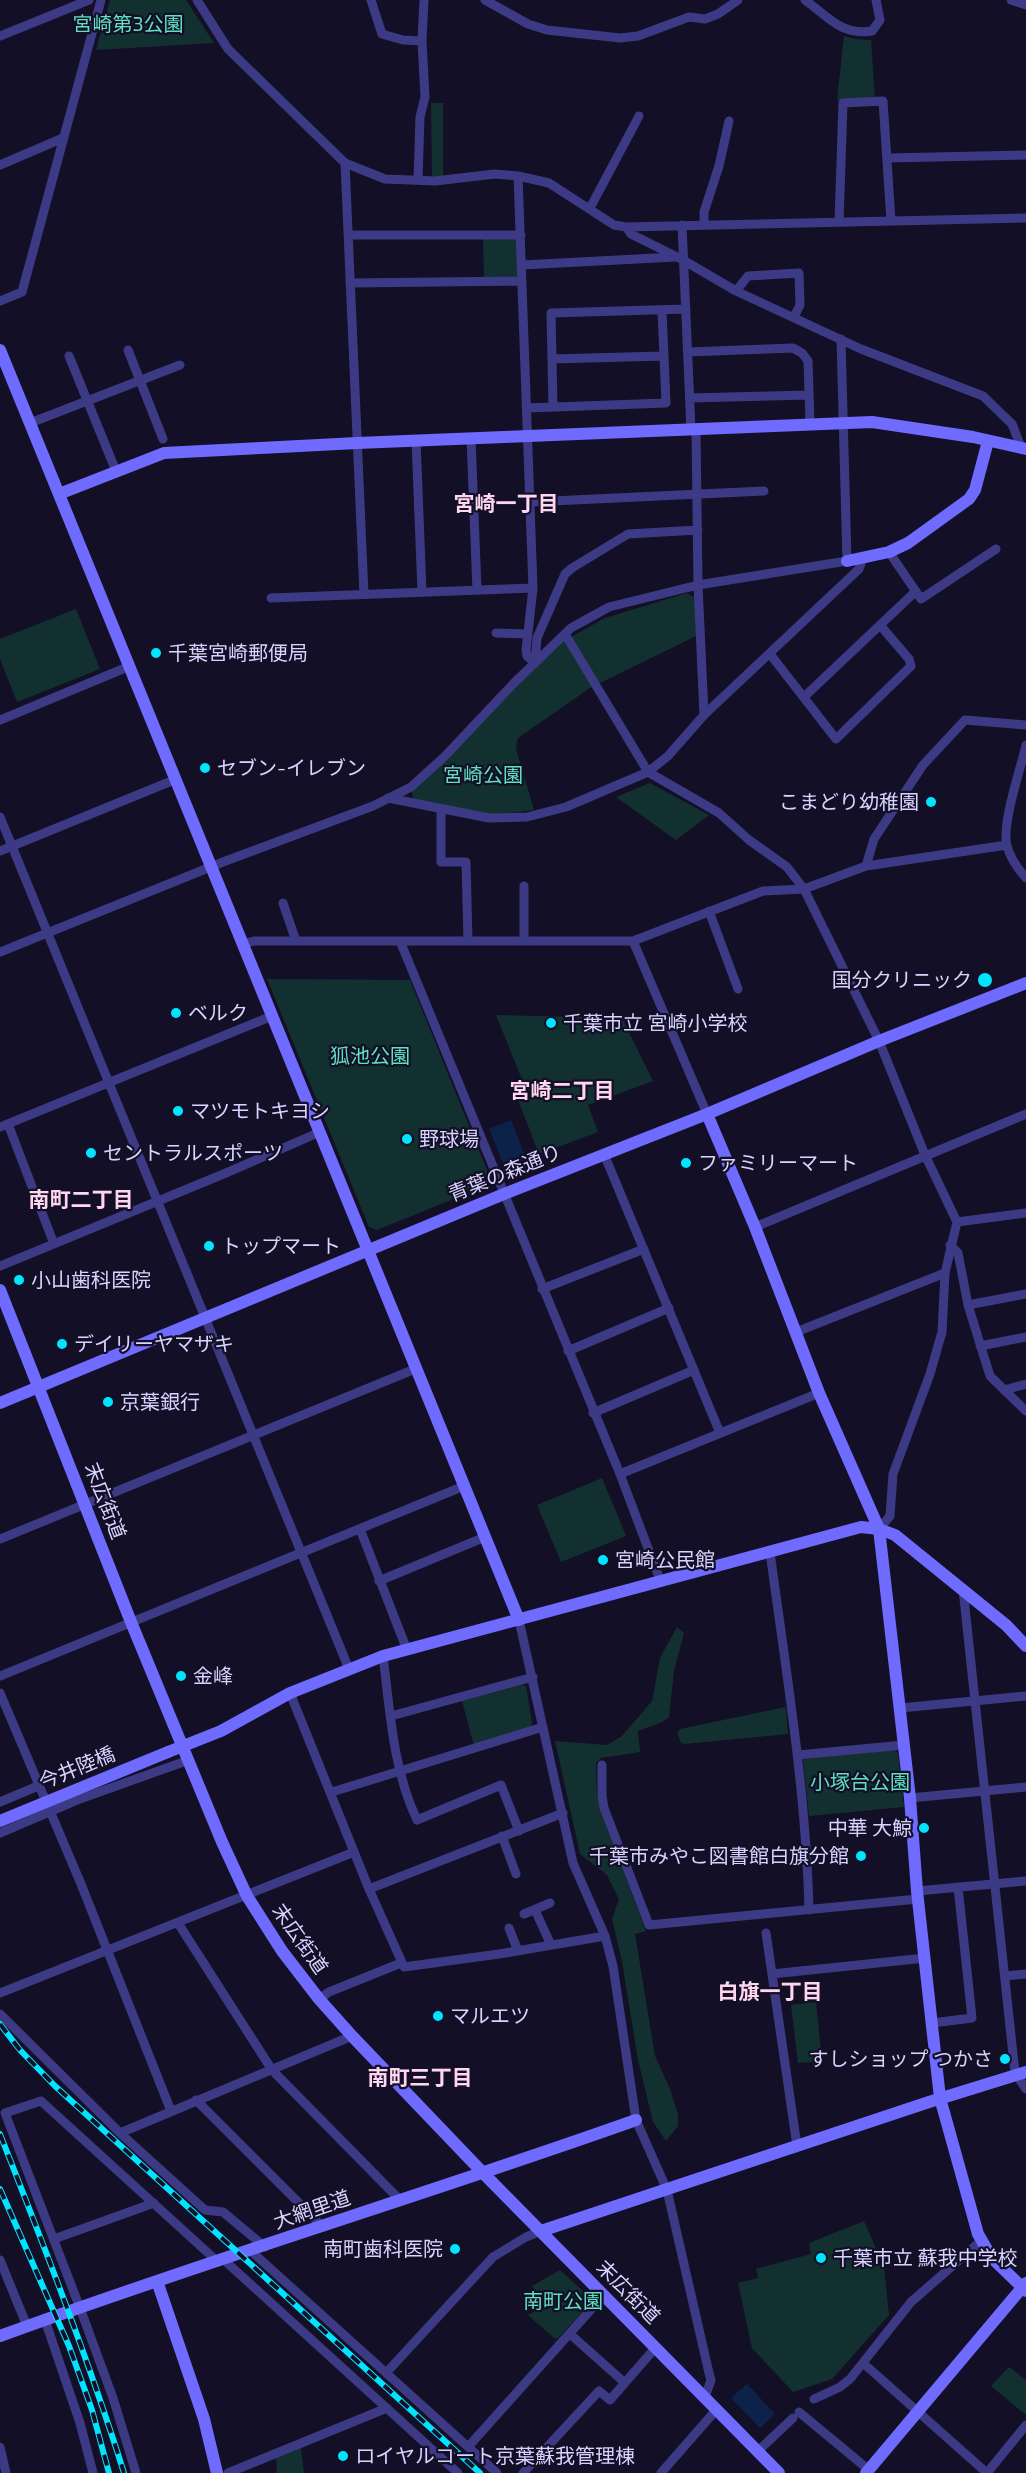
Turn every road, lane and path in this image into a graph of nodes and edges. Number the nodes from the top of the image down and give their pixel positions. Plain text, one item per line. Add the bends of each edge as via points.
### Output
1 (89, 0) edge
2 (101, 0) edge
3 (197, 0) edge
4 (371, 0) edge
5 (424, 0) edge
6 (485, 0) edge
7 (738, 0) edge
8 (804, 0) edge
9 (876, 0) edge
10 (1011, 0) edge
11 (72, 3) edge
12 (1026, 5) edge
13 (0, 36) edge
14 (422, 41) junction
15 (639, 116) dead end
16 (729, 121) dead end
17 (63, 138) junction
18 (1026, 155) edge
19 (888, 158) junction
20 (345, 163) junction
21 (0, 165) edge
22 (518, 176) junction
23 (418, 180) junction
24 (590, 208) junction
25 (1026, 218) edge
26 (891, 221) junction
27 (839, 222) junction
28 (681, 225) junction
29 (704, 225) junction
30 (626, 228) junction
31 (348, 235) junction
32 (520, 235) junction
33 (680, 258) junction
34 (522, 265) junction
35 (522, 281) junction
36 (350, 283) junction
37 (736, 291) junction
38 (0, 301) edge
39 (686, 309) junction
40 (662, 311) junction
41 (794, 317) junction
42 (841, 339) junction
43 (0, 350) edge
44 (128, 350) dead end
45 (688, 352) junction
46 (69, 356) dead end
47 (664, 356) junction
48 (552, 359) junction
49 (180, 364) dead end
50 (139, 379) junction
51 (809, 395) junction
52 (690, 398) junction
53 (87, 401) junction
54 (553, 407) junction
55 (527, 408) junction
56 (30, 423) junction
57 (810, 423) junction
58 (843, 423) junction
59 (693, 430) junction
60 (528, 436) junction
61 (471, 438) junction
62 (163, 439) dead end
63 (416, 440) junction
64 (988, 441) junction
65 (357, 442) junction
66 (1024, 448) edge
67 (116, 471) junction
68 (764, 491) dead end
69 (59, 494) junction
70 (697, 495) junction
71 (531, 502) junction
72 (698, 530) junction
73 (996, 549) dead end
74 (889, 552) junction
75 (863, 558) junction
76 (848, 561) junction
77 (698, 585) junction
78 (533, 588) junction
79 (477, 590) junction
80 (916, 591) junction
81 (422, 592) junction
82 (364, 594) junction
83 (271, 598) dead end
84 (880, 625) junction
85 (496, 633) dead end
86 (527, 634) junction
87 (565, 634) junction
88 (770, 654) junction
89 (535, 663) junction
90 (130, 666) junction
91 (804, 698) junction
92 (704, 715) junction
93 (0, 720) edge
94 (1026, 725) edge
95 (1026, 745) edge
96 (648, 772) junction
97 (174, 780) junction
98 (388, 798) junction
99 (441, 809) junction
100 (0, 817) edge
101 (1007, 845) junction
102 (12, 846) junction
103 (0, 851) edge
104 (866, 866) junction
105 (211, 867) junction
106 (1026, 878) edge
107 (524, 886) dead end
108 (804, 889) junction
109 (283, 903) dead end
110 (709, 911) junction
111 (47, 933) junction
112 (296, 941) junction
113 (400, 941) junction
114 (468, 941) junction
115 (524, 941) junction
116 (633, 941) junction
117 (243, 944) junction
118 (0, 952) edge
119 (1026, 983) edge
120 (738, 989) dead end
121 (273, 1016) junction
122 (879, 1041) junction
123 (108, 1082) junction
124 (707, 1114) junction
125 (1026, 1114) edge
126 (4, 1126) edge
127 (320, 1132) junction
128 (604, 1154) junction
129 (925, 1155) junction
130 (504, 1194) junction
131 (157, 1202) junction
132 (1026, 1213) edge
133 (957, 1222) junction
134 (755, 1227) junction
135 (54, 1244) junction
136 (950, 1245) junction
137 (644, 1249) junction
138 (368, 1250) junction
139 (0, 1266) edge
140 (945, 1273) junction
141 (543, 1289) junction
142 (0, 1290) edge
143 (1026, 1294) edge
144 (968, 1305) junction
145 (669, 1308) junction
146 (204, 1318) junction
147 (796, 1332) junction
148 (1026, 1337) edge
149 (980, 1346) junction
150 (568, 1352) junction
151 (415, 1369) junction
152 (694, 1370) junction
153 (1026, 1384) edge
154 (40, 1387) junction
155 (1004, 1390) junction
156 (819, 1393) junction
157 (0, 1403) edge
158 (1026, 1411) edge
159 (593, 1413) junction
160 (720, 1433) junction
161 (252, 1435) junction
162 (620, 1474) junction
163 (464, 1486) junction
164 (84, 1504) junction
165 (360, 1529) junction
166 (879, 1529) junction
167 (485, 1537) junction
168 (0, 1539) edge
169 (770, 1552) junction
170 (301, 1553) junction
171 (660, 1580) junction
172 (379, 1581) junction
173 (963, 1589) junction
174 (519, 1620) junction
175 (131, 1622) junction
176 (1026, 1646) edge
177 (407, 1650) junction
178 (383, 1656) junction
179 (349, 1669) junction
180 (0, 1676) edge
181 (533, 1677) junction
182 (0, 1693) edge
183 (290, 1693) junction
184 (1026, 1696) edge
185 (974, 1701) junction
186 (900, 1708) junction
187 (391, 1716) junction
188 (543, 1727) junction
189 (904, 1745) junction
190 (183, 1746) junction
191 (798, 1755) junction
192 (189, 1760) junction
193 (602, 1765) dead end
194 (400, 1772) junction
195 (38, 1786) junction
196 (1026, 1787) edge
197 (332, 1792) junction
198 (984, 1792) junction
199 (910, 1798) junction
200 (0, 1802) edge
201 (50, 1811) junction
202 (563, 1813) junction
203 (0, 1821) edge
204 (519, 1831) junction
205 (0, 1833) edge
206 (502, 1836) junction
207 (354, 1852) junction
208 (516, 1874) dead end
209 (1026, 1881) edge
210 (994, 1883) junction
211 (958, 1887) junction
212 (369, 1889) junction
213 (918, 1895) junction
214 (247, 1896) junction
215 (550, 1903) dead end
216 (535, 1910) junction
217 (809, 1910) junction
218 (524, 1914) dead end
219 (178, 1923) junction
220 (509, 1928) dead end
221 (766, 1933) dead end
222 (605, 1936) junction
223 (551, 1945) junction
224 (107, 1951) junction
225 (518, 1951) junction
226 (925, 1958) junction
227 (401, 1963) junction
228 (772, 1974) junction
229 (1026, 1974) edge
230 (1005, 1976) junction
231 (0, 1993) edge
232 (319, 1999) junction
233 (0, 2014) edge
234 (932, 2023) junction
235 (352, 2036) junction
236 (272, 2070) junction
237 (1021, 2073) edge
238 (1026, 2089) edge
239 (940, 2098) junction
240 (196, 2100) junction
241 (171, 2111) junction
242 (636, 2120) junction
243 (120, 2133) junction
244 (797, 2146) junction
245 (484, 2174) junction
246 (667, 2190) junction
247 (400, 2199) junction
248 (154, 2203) junction
249 (323, 2227) junction
250 (541, 2231) junction
251 (54, 2239) junction
252 (981, 2241) junction
253 (265, 2247) junction
254 (251, 2251) junction
255 (0, 2260) edge
256 (221, 2261) junction
257 (156, 2281) junction
258 (1025, 2287) edge
259 (604, 2295) junction
260 (80, 2308) junction
261 (45, 2320) junction
262 (27, 2326) junction
263 (570, 2334) junction
264 (0, 2336) edge
265 (656, 2347) junction
266 (863, 2363) junction
267 (386, 2373) junction
268 (625, 2383) junction
269 (705, 2397) junction
270 (814, 2399) dead end
271 (387, 2408) junction
272 (717, 2409) junction
273 (917, 2411) junction
274 (1026, 2426) edge
275 (0, 2447) edge
276 (468, 2447) junction
277 (758, 2451) junction
278 (868, 2472) edge
279 (6, 2473) edge
280 (93, 2473) edge
281 (136, 2473) edge
282 (217, 2473) edge
283 (228, 2473) edge
284 (458, 2473) edge
285 (496, 2473) edge
286 (523, 2473) edge
287 (662, 2473) edge
288 (779, 2473) edge
289 (987, 2473) edge

1 - 11 street
2 - 17 street
3 - 20 street via 228,49
4 - 14 street via 382,34
5 - 14 street
6 - 7 street via 546,30 620,38 638,36 689,17 705,19
8 - 9 street via 843,28 857,33 873,31 880,20
10 - 12 street
11 - 13 street
14 - 23 street via 425,97 420,117
15 - 24 street
16 - 29 street via 704,212
17 - 21 street
17 - 38 street via 22,292
18 - 19 street
19 - 26 street
19 - 27 street via 883,101 843,103
20 - 23 street via 385,179
20 - 31 street
22 - 23 street
22 - 24 street via 549,183
22 - 32 street
24 - 30 street via 614,225
25 - 26 street
26 - 27 street
27 - 29 street
28 - 29 street
28 - 30 street
28 - 33 street
30 - 33 street
31 - 32 street
31 - 36 street
32 - 34 street
33 - 34 street
33 - 37 street
33 - 39 street
34 - 35 street
35 - 36 street
35 - 55 street
36 - 65 street
37 - 41 street
37 - 41 street via 748,276 799,273 800,305
39 - 40 street
39 - 45 street
40 - 47 street
40 - 48 street via 551,313
41 - 42 street
42 - 58 street
42 - 66 street via 983,396 1012,424
43 - 56 street
44 - 50 street
45 - 51 street via 793,348 808,361
45 - 52 street
46 - 53 street
47 - 48 street
47 - 54 street via 666,403
48 - 54 street
49 - 50 street
50 - 53 street
50 - 62 street
51 - 52 street
51 - 57 street
52 - 59 street
53 - 56 street
53 - 67 street
54 - 55 street
55 - 60 street
56 - 69 street
57 - 58 street
57 - 59 street
58 - 64 street via 872,422
58 - 76 street
59 - 60 street
59 - 70 street
60 - 61 street
60 - 71 street
61 - 63 street
61 - 79 street
63 - 65 street
63 - 81 street
64 - 66 street
64 - 74 street via 969,499
65 - 67 street via 177,451
65 - 82 street
67 - 69 street
68 - 70 street
69 - 90 street
70 - 71 street
70 - 72 street
71 - 78 street
72 - 77 street
72 - 89 street via 628,534 572,568 565,574 537,638
73 - 80 street via 921,599
74 - 75 street
74 - 80 street
75 - 76 street
75 - 88 street via 859,569
76 - 77 street
77 - 87 street via 609,607
77 - 92 street
78 - 79 street
78 - 86 street
79 - 81 street
80 - 84 street
81 - 82 street
82 - 83 street
84 - 91 street
84 - 91 street via 911,666 836,739
85 - 86 street
86 - 89 street via 526,650
87 - 89 street
87 - 96 street
88 - 91 street
88 - 92 street
89 - 98 street via 445,756 411,787
90 - 93 street
90 - 97 street
92 - 96 street via 668,756
94 - 104 street via 965,720 923,765 874,838
95 - 101 street via 1005,828
96 - 99 street via 566,807 527,817 489,818
96 - 108 street via 719,813 787,867
97 - 102 street
97 - 105 street
98 - 99 street
98 - 105 street
99 - 114 street via 441,862 466,862
100 - 102 street
101 - 104 street
101 - 106 street
102 - 103 street
102 - 111 street
104 - 108 street
105 - 111 street
105 - 117 street
107 - 115 street
108 - 110 street via 763,891
108 - 122 street
109 - 112 street
110 - 116 street
110 - 120 street
111 - 118 street
111 - 123 street
112 - 113 street
112 - 117 street via 254,940
113 - 114 street
113 - 130 street
114 - 115 street
115 - 116 street
116 - 124 street
117 - 121 street
119 - 122 street, 青葉の森通り
121 - 123 street
121 - 127 street
122 - 124 street, 青葉の森通り
122 - 129 street
123 - 126 street
123 - 131 street
124 - 128 street, 青葉の森通り
124 - 134 street
125 - 129 street
126 - 135 street
127 - 131 street
127 - 138 street
128 - 130 street, 青葉の森通り
128 - 137 street
129 - 133 street
129 - 134 street
130 - 138 street, 青葉の森通り
130 - 141 street
131 - 135 street
131 - 146 street
132 - 133 street
133 - 136 street
134 - 147 street
135 - 139 street
136 - 140 street
136 - 144 street via 958,1253
137 - 141 street
137 - 145 street
138 - 146 street, 青葉の森通り
138 - 151 street
140 - 147 street
140 - 166 street via 942,1332 893,1474 890,1516
141 - 150 street
142 - 154 street, 末広街道
143 - 144 street
144 - 149 street
145 - 150 street
145 - 152 street
146 - 154 street, 青葉の森通り
146 - 161 street
147 - 156 street
148 - 149 street
149 - 155 street via 990,1376
150 - 159 street
151 - 161 street
151 - 163 street
152 - 159 street
152 - 160 street
153 - 155 street
154 - 157 street, 青葉の森通り
154 - 164 street, 末広街道
155 - 158 street
156 - 160 street
156 - 166 street
159 - 162 street
160 - 162 street
161 - 164 street
161 - 170 street
162 - 171 street
163 - 165 street
163 - 167 street
164 - 168 street
164 - 175 street, 末広街道
165 - 170 street
165 - 172 street
166 - 169 street, 今井陸橋 via 861,1527
166 - 173 street via 895,1535
166 - 186 street
167 - 172 street
167 - 174 street
169 - 171 street, 今井陸橋
169 - 191 street
170 - 175 street
170 - 179 street
171 - 174 street, 今井陸橋
172 - 177 street
173 - 176 street
173 - 185 street
174 - 177 street, 今井陸橋
174 - 181 street
175 - 180 street
175 - 190 street, 末広街道
177 - 178 street, 今井陸橋
178 - 179 street, 今井陸橋
178 - 187 street
179 - 183 street, 今井陸橋
181 - 187 street
181 - 188 street
182 - 195 street
183 - 190 street, 今井陸橋 via 221,1731
183 - 197 street
184 - 185 street
185 - 186 street
185 - 198 street
186 - 189 street
187 - 194 street
188 - 194 street
188 - 202 street
189 - 191 street
189 - 199 street
190 - 192 street, 末広街道
190 - 203 street, 今井陸橋, bridge
191 - 217 street
192 - 201 street
192 - 214 street, 末広街道
193 - 217 street via 604,1808 649,1925
194 - 197 street
194 - 204 street via 417,1820 501,1785
195 - 200 street
195 - 201 street
196 - 198 street
197 - 207 street
198 - 199 street
198 - 210 street
199 - 213 street
201 - 205 street
201 - 224 street
202 - 204 street
202 - 222 street via 573,1863
204 - 206 street
206 - 208 street
206 - 212 street
207 - 212 street
207 - 214 street
209 - 210 street
210 - 211 street
210 - 230 street
211 - 213 street
211 - 234 street via 972,2018
212 - 227 street
213 - 217 street
213 - 226 street
214 - 219 street
214 - 232 street, 末広街道
215 - 216 street
216 - 218 street
216 - 223 street
219 - 224 street
219 - 236 street
220 - 225 street
221 - 228 street
222 - 223 street
222 - 242 street
223 - 225 street
224 - 231 street
224 - 241 street
225 - 227 street via 404,1966
226 - 228 street
226 - 234 street
227 - 232 street
228 - 244 street
229 - 230 street
230 - 237 street
232 - 235 street, 末広街道
233 - 243 street
234 - 239 street
235 - 236 street
235 - 245 street, 末広街道
236 - 240 street
236 - 247 street
237 - 238 street
237 - 239 street
239 - 244 street
239 - 252 street
240 - 241 street
240 - 249 street
241 - 243 street
242 - 245 street, 大網里道
242 - 246 street
243 - 253 street via 205,2210 223,2212
244 - 246 street
245 - 247 street, 大網里道
245 - 250 street, 末広街道
246 - 250 street
246 - 269 street via 710,2373
247 - 249 street, 大網里道
248 - 251 street
248 - 251 street via 41,2101 5,2113
248 - 256 street
249 - 253 street, 大網里道
250 - 259 street, 末広街道
250 - 267 street via 493,2257
251 - 260 street
252 - 258 street via 992,2258
252 - 266 street via 911,2302
253 - 254 street, 大網里道
254 - 256 street, 大網里道
254 - 267 street
255 - 262 street
256 - 257 street, 大網里道
256 - 271 street
257 - 260 street, 大網里道
257 - 282 street via 201,2409
258 - 273 street
259 - 263 street
259 - 265 street, 末広街道
260 - 261 street, 大網里道
260 - 281 street
261 - 262 street, 大網里道
261 - 280 street
262 - 264 street, 大網里道
263 - 268 street
263 - 276 street
265 - 268 street
265 - 269 street, 末広街道
266 - 270 street via 840,2387
266 - 273 street
267 - 276 street
268 - 286 street via 610,2400 599,2391
269 - 272 street, 末広街道
271 - 283 street
271 - 284 street
272 - 277 street, 末広街道
272 - 287 street
273 - 278 street
273 - 289 street
274 - 289 street
275 - 279 street
276 - 285 street
277 - 278 street via 796,2415
277 - 288 street, 末広街道

